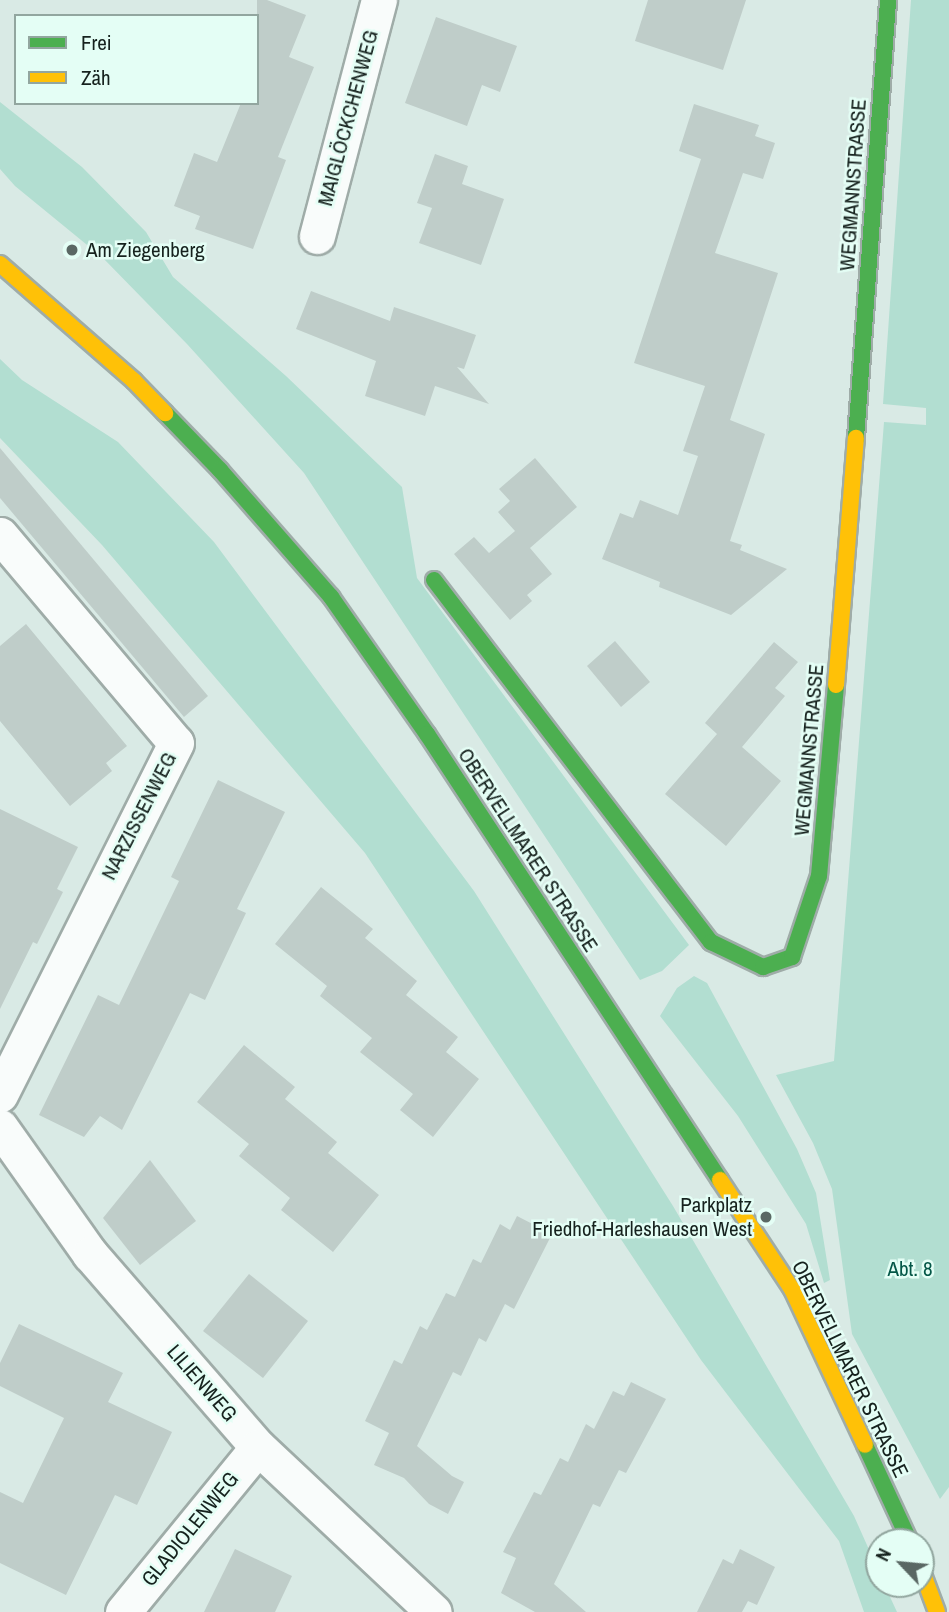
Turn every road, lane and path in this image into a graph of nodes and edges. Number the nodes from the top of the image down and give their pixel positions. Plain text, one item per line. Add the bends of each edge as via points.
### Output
1 (379, 0) edge
2 (888, 0) edge
3 (317, 236) dead end
4 (0, 264) edge
5 (0, 535) edge
6 (434, 580) dead end
7 (0, 1094) edge
8 (0, 1127) edge
9 (258, 1447) junction
10 (903, 1528) edge
11 (123, 1612) edge
12 (434, 1612) edge

1 - 3 street, MAIGLÖCKCHENWEG
2 - 6 main road, WEGMANNSTRASSE via 819,876 792,957 763,967 711,942
4 - 10 main road, OBERVELLMARER STRASSE via 134,380 331,597 792,1289
5 - 7 street, NARZISSENWEG via 176,743
8 - 9 street, LILIENWEG via 90,1254
9 - 11 street, GLADIOLENWEG
9 - 12 street, LILIENWEG

